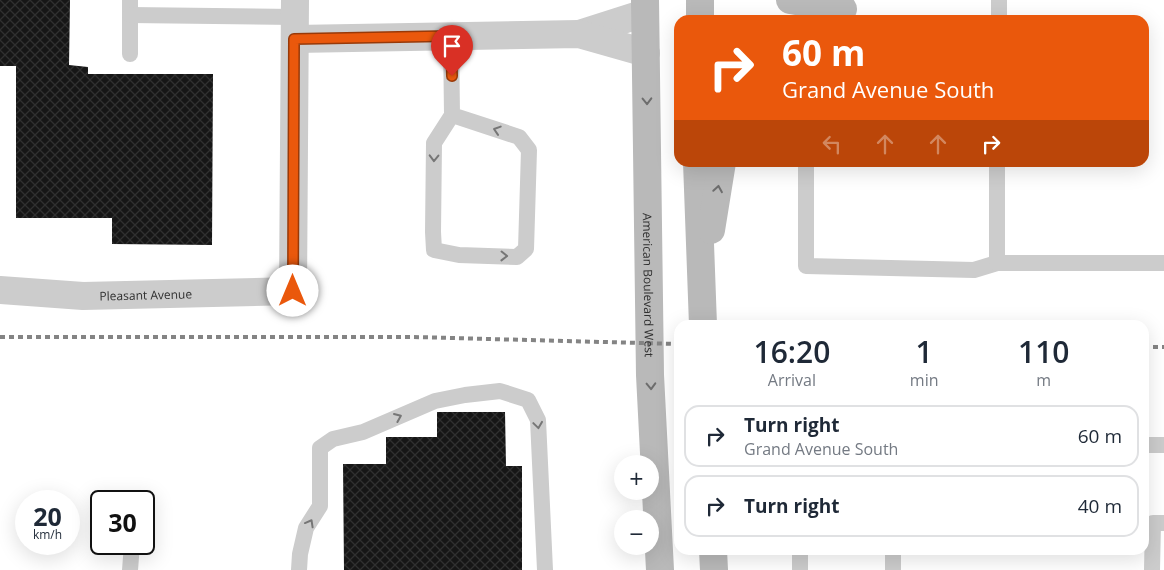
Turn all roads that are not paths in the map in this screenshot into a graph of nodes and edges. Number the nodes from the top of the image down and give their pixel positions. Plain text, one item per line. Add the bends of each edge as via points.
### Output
1 (700, 0) edge
2 (790, 0) edge
3 (999, 0) edge
4 (645, 6) edge
5 (130, 7) edge
6 (843, 9) dead end
7 (700, 15) edge
8 (999, 15) edge
9 (295, 19) edge
10 (579, 34) junction
11 (451, 36) junction
12 (646, 53) junction
13 (130, 54) dead end
14 (452, 115) junction
15 (697, 167) edge
16 (721, 167) edge
17 (806, 167) edge
18 (998, 167) edge
19 (997, 263) junction
20 (1164, 264) edge
21 (702, 288) junction
22 (0, 290) edge
23 (703, 320) edge
24 (1149, 444) edge
25 (1164, 445) edge
26 (1164, 523) edge
27 (131, 555) edge
28 (713, 555) edge
29 (800, 555) edge
30 (893, 555) edge
31 (130, 570) edge
32 (300, 570) edge
33 (545, 570) edge
34 (660, 570) edge
35 (714, 570) edge
36 (800, 570) edge
37 (892, 570) edge
38 (1152, 570) edge

1 - 7 main road
2 - 6 main road
3 - 8 lane
4 - 10 street
4 - 12 main road, American Boulevard West
5 - 9 lane
5 - 13 lane
9 - 11 street
9 - 22 street, Pleasant Avenue via 293,291 83,296
10 - 11 street
10 - 12 street
11 - 14 lane
12 -> 34 main road, American Boulevard West via 650,375
14 -> 14 lane via 434,143 434,250 459,255 517,256 526,249 529,150 519,137
15 - 21 main road
21 -> 16 main road
17 - 19 lane via 806,266 974,270
18 - 19 lane
19 - 20 lane
21 - 23 main road
24 - 25 lane
26 - 38 lane via 1153,523
27 - 31 lane
28 - 35 main road
29 - 36 lane
30 - 37 lane
32 -> 33 lane via 306,528 320,506 320,448 333,439 363,432 435,402 500,392 528,400 538,420

